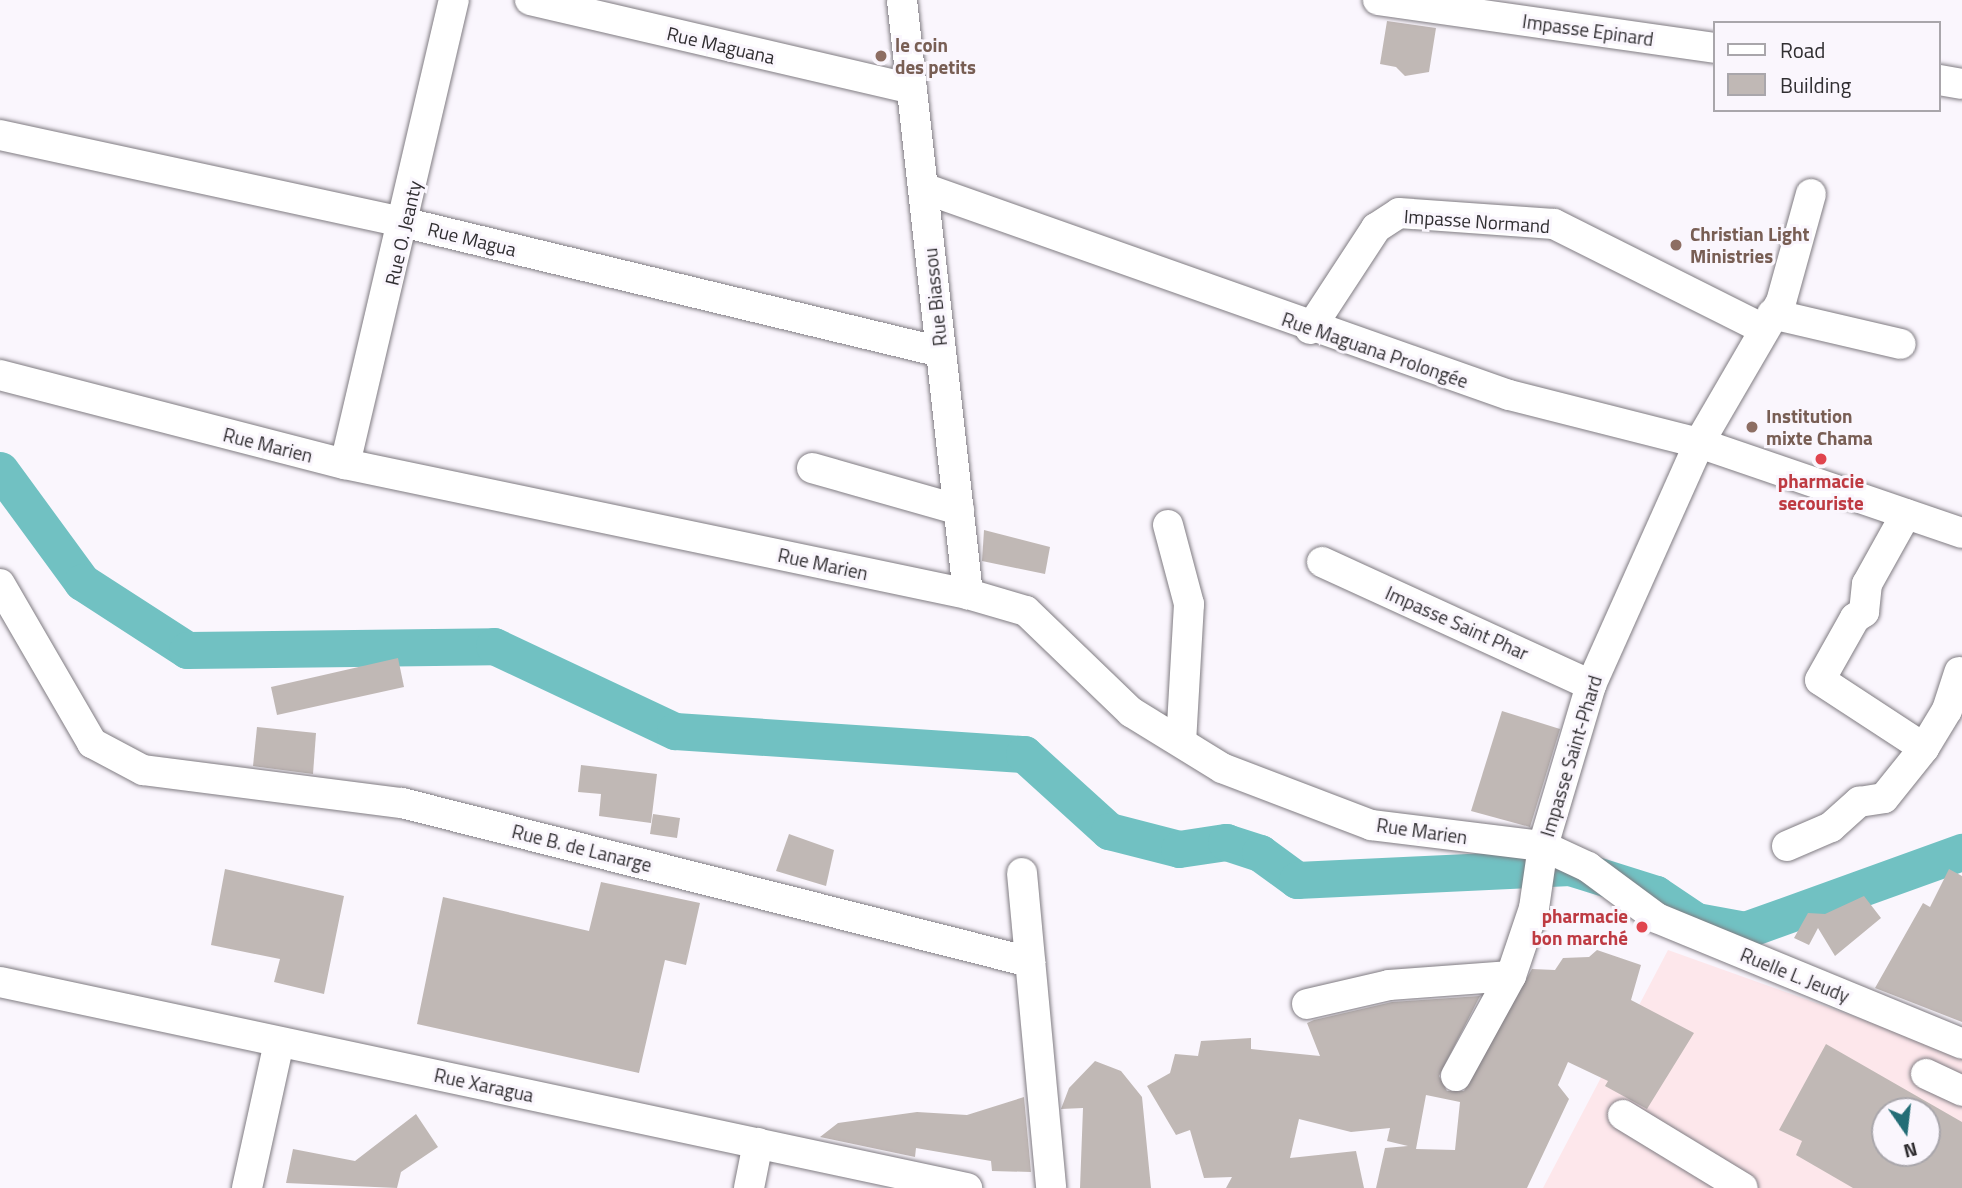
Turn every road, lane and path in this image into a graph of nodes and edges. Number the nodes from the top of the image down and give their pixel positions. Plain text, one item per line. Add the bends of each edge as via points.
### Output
1 (454, 0) edge
2 (530, 0) edge
3 (902, 0) edge
4 (1378, 0) edge
5 (1714, 48) edge
6 (1941, 80) edge
7 (1962, 84) edge
8 (912, 89) junction
9 (0, 135) edge
10 (923, 188) junction
11 (1811, 194) dead end
12 (406, 223) junction
13 (1767, 321) junction
14 (1310, 329) junction
15 (1901, 344) dead end
16 (941, 352) junction
17 (0, 376) edge
18 (1699, 443) junction
19 (345, 464) junction
20 (812, 468) dead end
21 (959, 510) junction
22 (1906, 514) junction
23 (1168, 525) dead end
24 (1962, 533) edge
25 (1322, 562) dead end
26 (0, 584) edge
27 (968, 594) junction
28 (1959, 672) dead end
29 (1591, 685) junction
30 (1181, 743) junction
31 (1924, 748) junction
32 (1544, 846) junction
33 (1787, 846) dead end
34 (1588, 867) joint
35 (1022, 873) dead end
36 (1030, 962) junction
37 (1511, 976) junction
38 (0, 982) edge
39 (1307, 1004) dead end
40 (279, 1042) junction
41 (1962, 1044) edge
42 (1926, 1074) dead end
43 (1456, 1076) dead end
44 (1962, 1091) edge
45 (1623, 1115) dead end
46 (758, 1143) junction
47 (247, 1188) edge
48 (748, 1188) edge
49 (967, 1188) edge
50 (1051, 1188) edge
51 (1744, 1188) edge

1 - 12 street, Rue O. Jeanty
2 - 8 street, Rue Maguana
3 - 8 street, Rue Biassou
4 - 5 street, Impasse Epinard
6 - 7 street
8 - 10 street, Rue Biassou
9 - 12 street, Rue Magua
10 - 14 street, Rue Maguana Prolongée
10 - 16 street, Rue Biassou
11 - 13 street, Impasse Saint-Phard via 1781,302
12 - 16 street, Rue Magua
12 - 19 street, Rue O. Jeanty
13 - 14 street, Impasse Normand via 1554,224 1399,214 1376,228
13 - 15 street, Impasse Normand
13 - 18 street, Impasse Saint-Phard
14 - 18 street, Rue Maguana Prolongée via 1509,395
16 - 21 street, Rue Biassou
17 - 19 street, Rue Marien
18 - 22 street, Rue Maguana Prolongée
18 - 29 street, Impasse Saint-Phard
19 - 27 street, Rue Marien
20 - 21 street
21 - 27 street, Rue Biassou
22 - 24 street, Rue Maguana Prolongée
22 - 31 street via 1867,584 1864,611 1855,618 1820,680
23 - 30 street via 1189,604
25 - 29 street, Impasse Saint Phar
26 - 36 street, Rue B. de Lanarge via 92,743 143,770 402,803
27 - 30 street, Rue Marien via 1026,611 1131,712
28 - 31 street via 1947,709
29 - 32 street, Impasse Saint-Phard
30 - 32 street, Rue Marien via 1222,768 1371,825
31 - 33 street via 1884,798 1859,802 1831,827
32 - 34 street, Rue Marien
32 - 37 street, Impasse Saint-Phard via 1534,908
34 - 41 street, Ruelle L. Jeudy via 1657,918
35 - 36 street
36 - 50 street
37 - 39 street via 1390,985
37 - 43 street, Impasse Saint-Phard
38 - 40 street, Rue Xaragua
40 - 46 street, Rue Xaragua
40 - 47 street
42 - 44 street
45 - 51 street
46 - 48 street
46 - 49 street, Rue Xaragua

